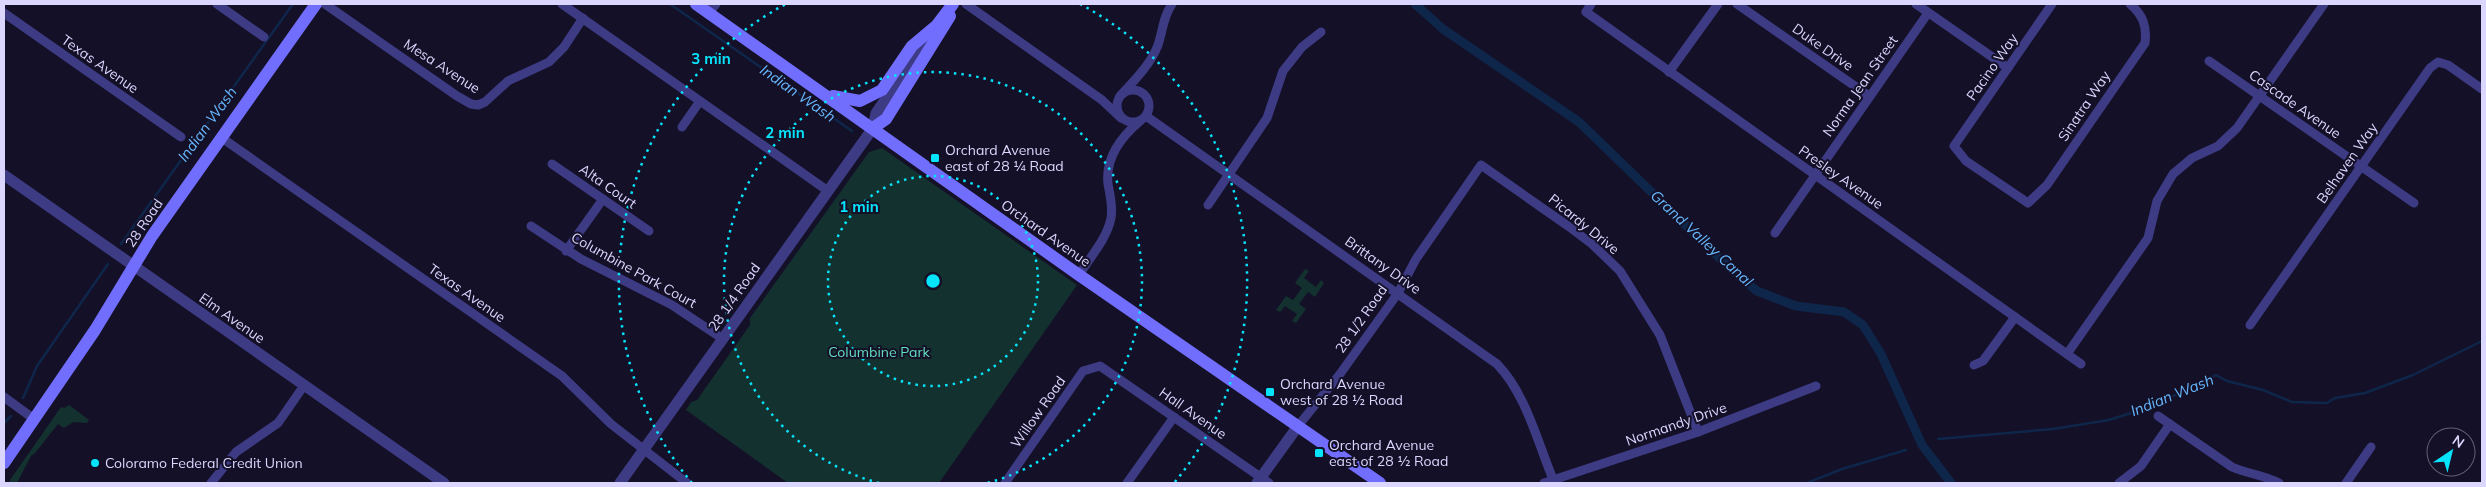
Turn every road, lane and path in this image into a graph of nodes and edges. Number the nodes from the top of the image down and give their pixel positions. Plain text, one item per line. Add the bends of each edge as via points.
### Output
1 (316, 4) edge
2 (325, 4) edge
3 (562, 4) edge
4 (696, 4) edge
5 (954, 4) edge
6 (966, 4) edge
7 (1172, 4) edge
8 (1591, 4) edge
9 (1718, 4) edge
10 (1737, 4) edge
11 (1916, 4) edge
12 (2052, 4) edge
13 (2130, 4) edge
14 (2324, 4) edge
15 (221, 5) edge
16 (713, 8) edge
17 (4, 13) edge
18 (1928, 13) junction
19 (584, 18) junction
20 (937, 25) junction
21 (1321, 32) dead end
22 (264, 37) dead end
23 (2209, 61) dead end
24 (2008, 68) junction
25 (1669, 72) junction
26 (817, 89) junction
27 (2482, 90) edge
28 (1120, 96) junction
29 (1869, 96) junction
30 (2260, 96) junction
31 (700, 101) junction
32 (1121, 118) junction
33 (1143, 118) junction
34 (682, 127) dead end
35 (873, 128) junction
36 (181, 137) dead end
37 (222, 138) junction
38 (1954, 146) joint
39 (552, 164) dead end
40 (1481, 165) joint
41 (2361, 167) junction
42 (1230, 174) junction
43 (1814, 174) junction
44 (4, 175) edge
45 (828, 191) junction
46 (603, 199) junction
47 (2414, 203) dead end
48 (1208, 205) dead end
49 (531, 226) dead end
50 (649, 231) dead end
51 (1775, 233) dead end
52 (566, 251) junction
53 (132, 266) junction
54 (1079, 275) junction
55 (1398, 293) junction
56 (2014, 317) junction
57 (2250, 325) dead end
58 (722, 339) junction
59 (2068, 354) junction
60 (2081, 364) dead end
61 (1974, 365) dead end
62 (1100, 366) joint
63 (1816, 386) dead end
64 (303, 387) junction
65 (4, 397) edge
66 (2158, 416) dead end
67 (1174, 417) junction
68 (34, 419) junction
69 (2170, 424) junction
70 (1298, 426) junction
71 (1698, 432) junction
72 (2371, 447) dead end
73 (644, 450) junction
74 (4, 463) edge
75 (1262, 481) edge
76 (1548, 481) edge
77 (210, 483) edge
78 (442, 483) edge
79 (620, 483) edge
80 (687, 483) edge
81 (1005, 483) edge
82 (1127, 483) edge
83 (1380, 483) edge
84 (2119, 483) edge
85 (2279, 483) edge
86 (2346, 483) edge

1 - 37 main road, 28 Road
2 - 19 street, Mesa Avenue via 457,96 478,105 508,81 549,62
3 - 19 street
4 - 16 main road, Orchard Avenue
5 - 20 main road, 28 1/4 Road
5 - 35 main road, 28 1/4 Road via 946,25 886,119
6 - 32 street via 1102,100
7 - 28 street via 1165,16 1156,49
8 - 25 street, Presley Avenue via 1586,12
9 - 25 street
10 - 29 street, Duke Drive
11 - 18 street
12 - 24 street, Pacino Way
13 - 38 street, Sinatra Way via 2147,28 2144,43 2047,185 2028,204 1966,161
14 - 30 street
15 - 22 street
16 - 26 main road, Orchard Avenue
17 - 36 street, Texas Avenue
18 - 24 street
18 - 29 street, Norma Jean Street
19 - 31 street
20 - 26 main road via 912,46 882,90 873,96 851,101
20 - 35 street, 28 1/4 Road via 876,113
21 - 42 street via 1302,47 1283,71 1267,118
23 - 30 street, Cascade Avenue
24 - 38 street, Pacino Way
25 - 43 street, Presley Avenue
26 - 35 main road, Orchard Avenue
27 - 41 street, Belhaven Way via 2448,65 2438,62 2430,68
28 - 32 street via 1116,109
28 - 33 street via 1135,90 1144,95 1149,105
29 - 43 street, Norma Jean Street
30 - 41 street, Cascade Avenue
30 - 59 street via 2218,146 2192,158 2173,174 2157,201 2148,238
31 - 34 street
31 - 45 street
32 - 33 street via 1127,122
33 - 42 street, Brittany Drive
33 - 54 street via 1124,136 1112,155 1107,176 1112,205 1109,226
35 - 45 street, 28 1/4 Road
35 - 54 main road, Orchard Avenue
37 - 53 main road, 28 Road
37 - 73 street, Texas Avenue via 562,376 611,424
39 - 46 street, Alta Court
40 - 55 street, 28 1/2 Road via 1416,259
40 - 71 street, Picardy Drive via 1592,244 1620,272 1660,335
41 - 47 street, Cascade Avenue
41 - 57 street, Belhaven Way
42 - 48 street
42 - 55 street, Brittany Drive
43 - 51 street, Norma Jean Street
43 - 56 street, Presley Avenue
44 - 53 street, Elm Avenue
45 - 58 street, 28 1/4 Road
46 - 50 street, Alta Court
46 - 52 street
49 - 52 street, Columbine Park Court
52 - 58 street, Columbine Park Court via 672,305
53 - 64 street, Elm Avenue
53 - 68 main road, 28 Road via 95,330
54 - 70 main road, Orchard Avenue
55 - 70 street, 28 1/2 Road
55 - 76 street, Brittany Drive via 1484,353 1506,373 1520,396
56 - 59 street, Presley Avenue
56 - 61 street via 1983,361
58 - 73 street, 28 1/4 Road
59 - 60 street, Presley Avenue
62 - 67 street, Hall Avenue
62 - 81 street, Willow Road via 1082,371
63 - 71 street, Normandy Drive
64 - 77 street via 278,423 236,452
64 - 78 street, Elm Avenue
65 - 68 street
66 - 69 street
67 - 75 street, Hall Avenue
67 - 82 street
68 - 74 main road, 28 Road
69 - 84 street via 2141,466
69 - 85 street via 2232,467
70 - 75 street, 28 1/2 Road
70 - 83 main road, Orchard Avenue
71 - 76 street, Normandy Drive
72 - 86 street
73 - 79 street, 28 1/4 Road
73 - 80 street, Texas Avenue

